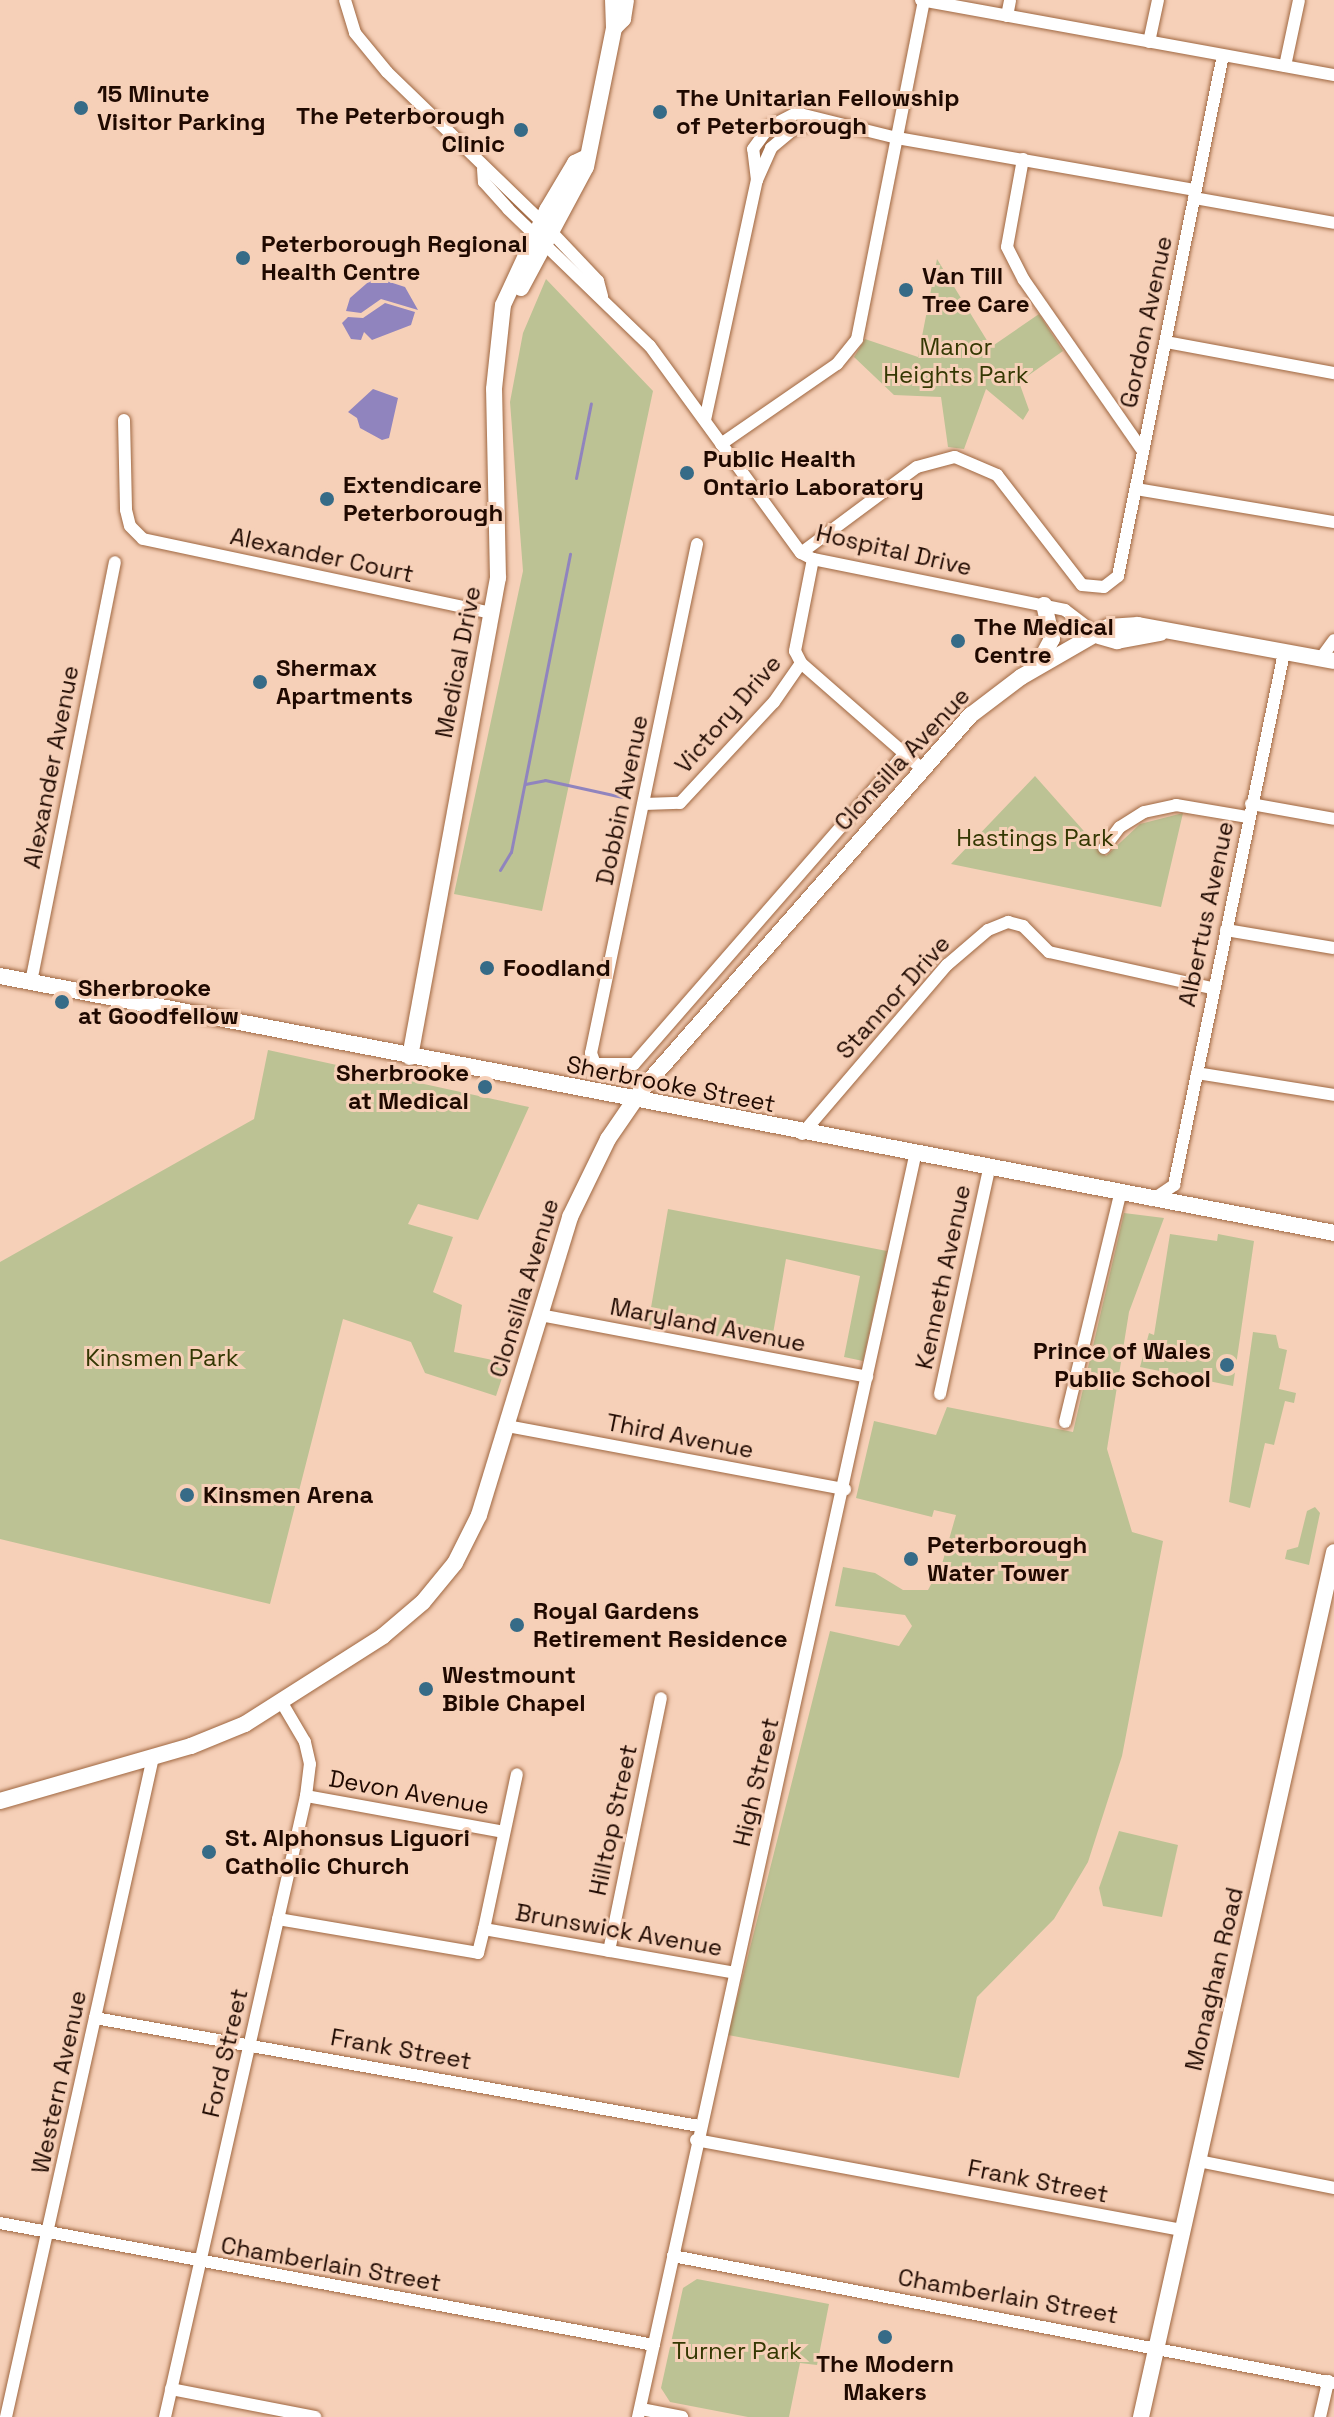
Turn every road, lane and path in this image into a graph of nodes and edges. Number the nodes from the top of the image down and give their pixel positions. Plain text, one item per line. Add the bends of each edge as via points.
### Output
1 (345, 0) edge
2 (613, 0) edge
3 (626, 0) edge
4 (922, 0) edge
5 (1010, 0) edge
6 (1158, 0) edge
7 (1299, 0) edge
8 (1007, 16) junction
9 (614, 28) junction
10 (1149, 42) junction
11 (1223, 55) junction
12 (1285, 66) junction
13 (1334, 75) edge
14 (897, 138) junction
15 (1023, 159) junction
16 (1195, 194) junction
17 (1334, 223) edge
18 (542, 233) junction
19 (1166, 342) junction
20 (1334, 373) edge
21 (124, 420) dead end
22 (705, 420) junction
23 (721, 444) junction
24 (1142, 450) junction
25 (1136, 489) junction
26 (1334, 522) edge
27 (697, 544) dead end
28 (807, 556) junction
29 (115, 562) dead end
30 (1044, 605) junction
31 (492, 613) junction
32 (1099, 636) junction
33 (1334, 640) edge
34 (1284, 653) junction
35 (1327, 659) edge
36 (801, 663) junction
37 (1036, 668) junction
38 (905, 753) junction
39 (922, 769) junction
40 (644, 804) junction
41 (1250, 811) junction
42 (1334, 819) edge
43 (1104, 848) dead end
44 (1226, 930) junction
45 (1334, 948) edge
46 (0, 976) edge
47 (31, 982) junction
48 (1212, 988) junction
49 (405, 1056) junction
50 (595, 1064) joint
51 (1197, 1073) junction
52 (1334, 1095) edge
53 (634, 1101) junction
54 (802, 1134) junction
55 (915, 1156) junction
56 (989, 1170) junction
57 (1174, 1185) junction
58 (1120, 1194) junction
59 (1152, 1200) junction
60 (1204, 1209) junction
61 (1334, 1233) edge
62 (540, 1315) junction
63 (867, 1377) junction
64 (940, 1394) dead end
65 (1065, 1422) dead end
66 (507, 1426) junction
67 (845, 1489) junction
68 (1334, 1552) edge
69 (1331, 1583) edge
70 (661, 1698) dead end
71 (282, 1703) junction
72 (153, 1757) junction
73 (517, 1774) dead end
74 (306, 1796) junction
75 (0, 1801) edge
76 (504, 1832) junction
77 (278, 1919) junction
78 (484, 1929) junction
79 (609, 1951) junction
80 (735, 1973) junction
81 (95, 2018) junction
82 (250, 2044) junction
83 (699, 2126) junction
84 (696, 2140) junction
85 (1198, 2161) junction
86 (1334, 2188) edge
87 (0, 2223) edge
88 (1182, 2230) junction
89 (48, 2232) junction
90 (673, 2256) junction
91 (201, 2263) junction
92 (654, 2345) junction
93 (1157, 2348) junction
94 (1331, 2382) edge
95 (171, 2389) junction
96 (640, 2413) edge
97 (6, 2417) edge
98 (165, 2417) edge
99 (315, 2417) edge
100 (682, 2417) edge
101 (1141, 2417) edge
102 (1320, 2417) edge

1 - 18 street, Hospital Drive via 355,33
2 - 9 main road, Medical Drive
3 - 9 main road, Medical Drive via 623,19
4 - 8 street
4 - 14 street
5 - 8 street
6 - 10 street
7 - 12 street
8 - 10 street
9 - 18 main road, Medical Drive via 586,167
10 - 11 street
11 - 12 street
11 - 16 street, Gordon Avenue
12 - 13 street
14 - 15 street
14 - 22 street via 796,113 769,127 753,149 757,180
14 - 23 street via 857,339 837,364
15 - 16 street
15 - 24 street via 1007,247 1024,280
16 - 17 street
16 - 19 street, Gordon Avenue
18 - 22 street, Hospital Drive via 650,346
18 - 31 main road, Medical Drive via 503,325 494,389 498,578
19 - 20 street
19 - 24 street, Gordon Avenue
21 - 31 street, Alexander Court via 126,510 130,526 143,539
22 - 23 street, Hospital Drive
23 - 28 street, Hospital Drive
24 - 25 street, Gordon Avenue
25 - 26 street
25 - 28 street, Gordon Avenue via 1118,576 1098,588 1076,581 997,475 955,457 917,467
27 - 40 street, Dobbin Avenue
28 - 30 street, Hospital Drive
28 - 36 street via 795,651
29 - 47 street, Alexander Avenue
30 - 32 street, Hospital Drive via 1075,614
30 - 37 main road via 1052,639
31 - 49 main road, Medical Drive
32 - 34 main road, Clonsilla Avenue via 1119,625
32 - 37 main road, Clonsilla Avenue
33 - 35 street
34 - 35 main road, Clonsilla Avenue
34 - 41 street, Albertus Avenue
36 - 38 street
36 - 40 street, Victory Drive via 774,702 680,803
37 - 39 main road, Clonsilla Avenue via 971,715
38 - 39 street
38 - 50 street, Clonsilla Avenue via 634,1064
39 - 53 main road, Clonsilla Avenue
40 - 50 street, Dobbin Avenue via 591,1053
41 - 42 street
41 - 43 street via 1176,805 1144,812 1120,827
41 - 44 street, Albertus Avenue
44 - 45 street
44 - 48 street, Albertus Avenue
46 - 47 main road, Sherbrooke Street
47 - 49 main road, Sherbrooke Street
48 - 51 street, Albertus Avenue
48 - 54 street, Stannor Drive via 1049,952 1023,926 998,926 947,965
49 - 53 main road, Sherbrooke Street
51 - 52 street
51 - 57 street, Albertus Avenue
53 - 54 main road, Sherbrooke Street
53 - 62 main road, Clonsilla Avenue via 587,1175
54 - 55 main road, Sherbrooke Street
55 - 56 main road, Sherbrooke Street
55 - 63 street, High Street
56 - 58 main road, Sherbrooke Street
56 - 64 street, Kenneth Avenue
57 - 59 street
57 - 60 street
58 - 59 main road, Sherbrooke Street
58 - 65 street
59 - 60 main road, Sherbrooke Street
60 - 61 main road, Sherbrooke Street
62 - 63 street, Maryland Avenue
62 - 66 main road, Clonsilla Avenue
63 - 67 street, High Street
66 - 67 street, Third Avenue
66 - 71 main road, Clonsilla Avenue via 479,1515 441,1581 383,1636
67 - 80 street, High Street
68 - 69 main road, Monaghan Road
69 - 85 main road, Monaghan Road
70 - 79 street, Hilltop Street
71 - 72 main road, Clonsilla Avenue via 191,1746
71 - 74 street, Ford Street via 305,1742 310,1764
72 - 75 main road, Clonsilla Avenue
72 - 81 street, Western Avenue
73 - 76 street
74 - 76 street, Devon Avenue
74 - 77 street, Ford Street
76 - 78 street
77 - 78 street, Brunswick Avenue via 478,1953
77 - 82 street, Ford Street
78 - 79 street, Brunswick Avenue
79 - 80 street, Brunswick Avenue
80 - 83 street, High Street
81 - 82 street, Frank Street
81 - 89 street, Western Avenue
82 - 83 street, Frank Street
82 - 91 street, Ford Street
83 - 84 street, High Street
84 - 88 street, Frank Street
84 - 90 street, High Street
85 - 86 street
85 - 88 main road, Monaghan Road
87 - 89 street, Chamberlain Street
88 - 93 main road, Monaghan Road
89 - 91 street, Chamberlain Street
89 - 97 street, Western Avenue
90 - 92 street, High Street
90 - 93 street, Chamberlain Street
91 - 92 street, Chamberlain Street
91 - 95 street, Ford Street
92 - 96 street, High Street
93 - 94 street, Chamberlain Street
93 - 101 main road, Monaghan Road
94 - 102 street
95 - 98 street, Ford Street
95 - 99 street
96 - 100 street

